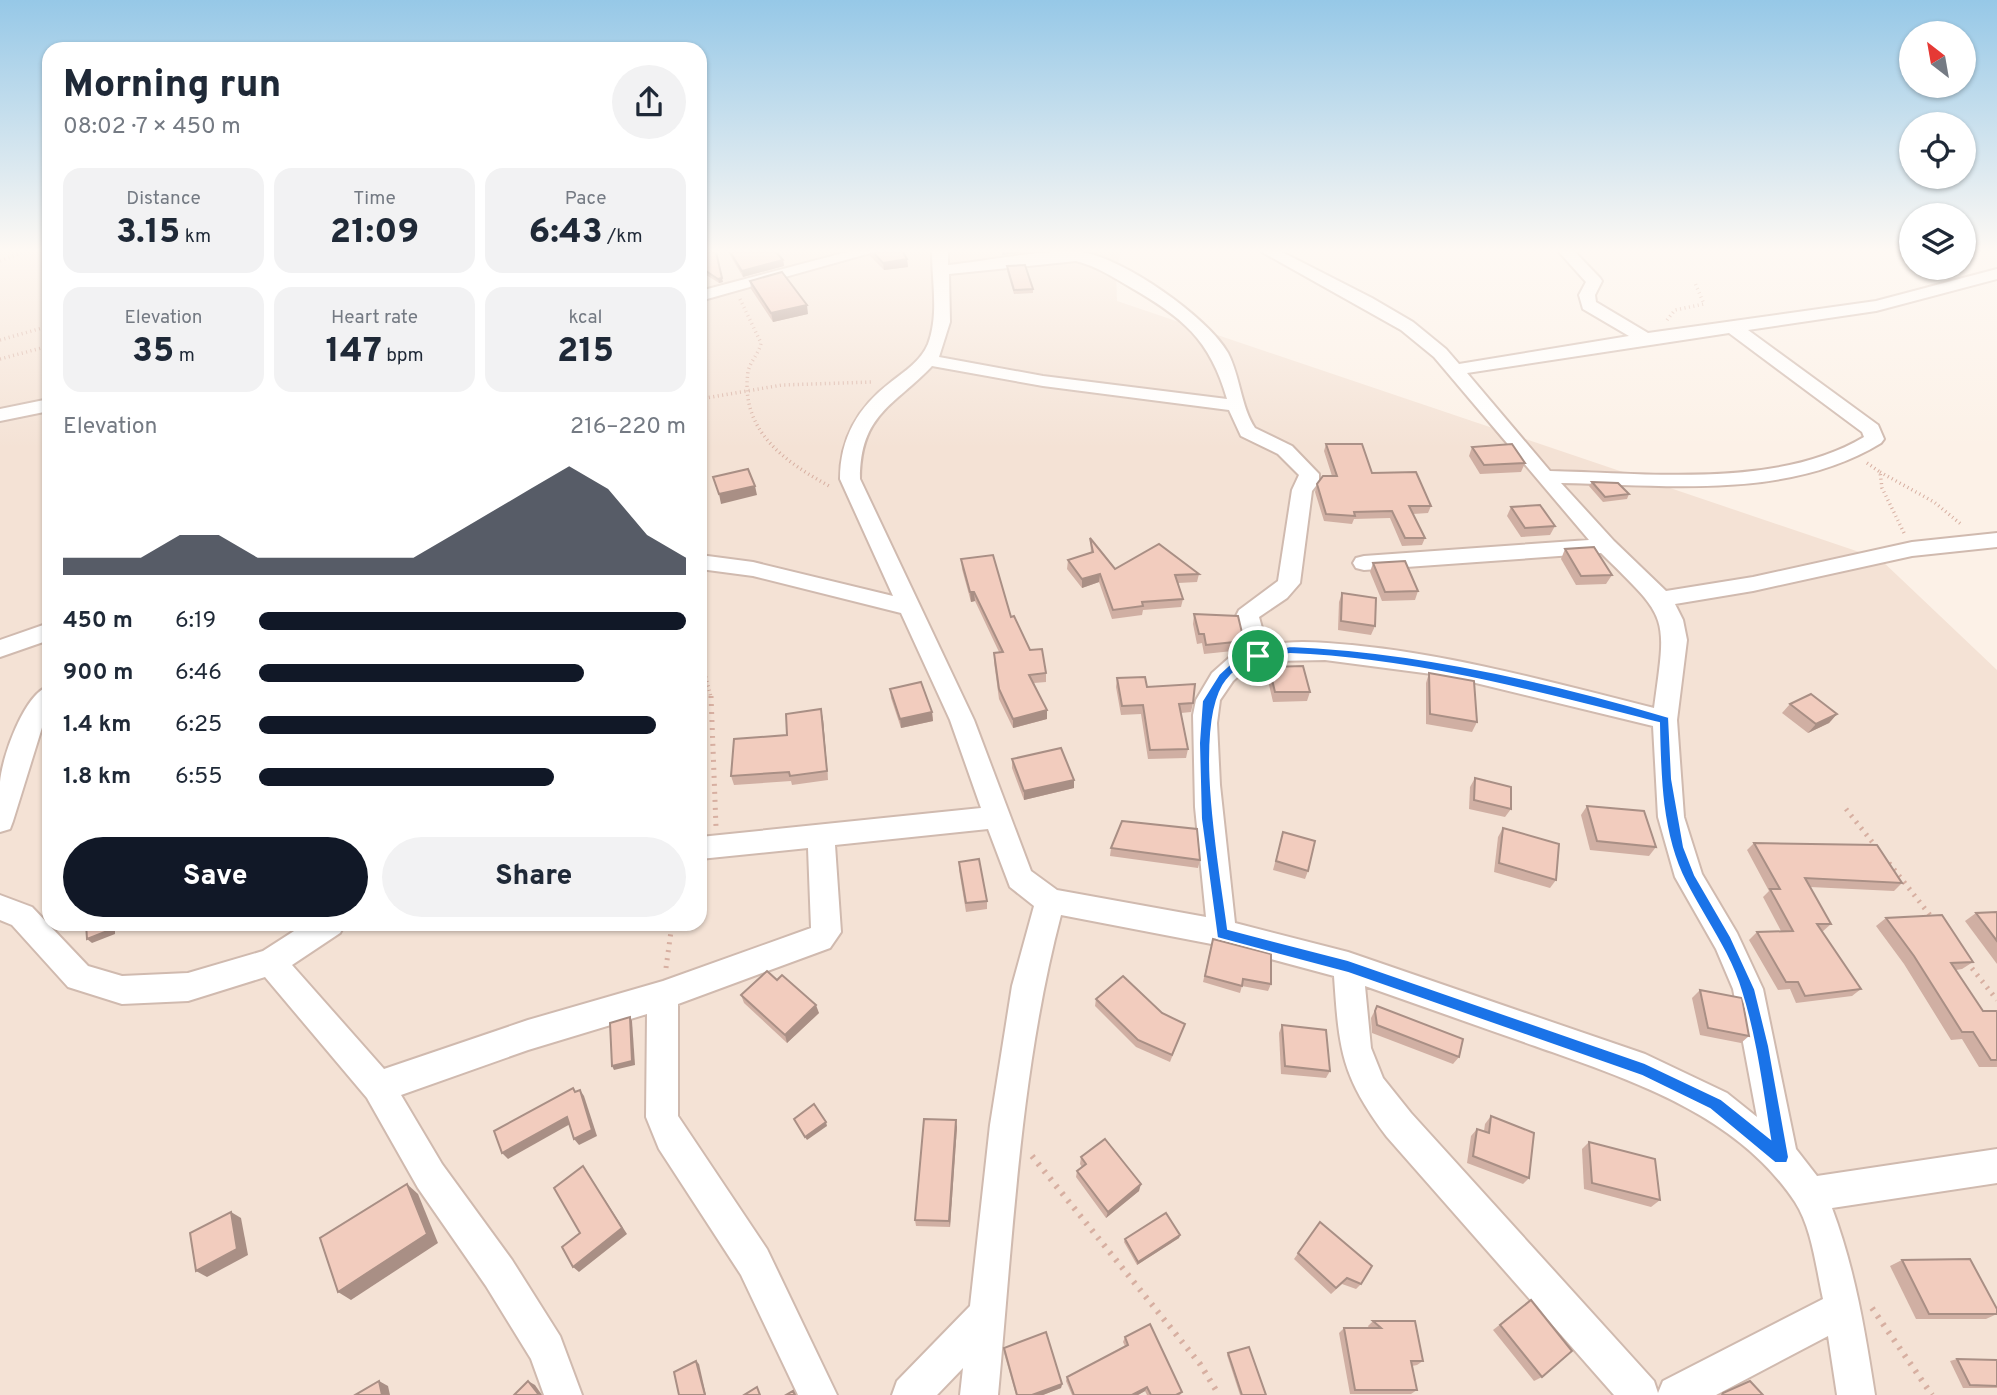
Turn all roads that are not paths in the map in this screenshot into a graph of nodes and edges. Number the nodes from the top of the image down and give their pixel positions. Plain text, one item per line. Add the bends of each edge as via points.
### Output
1 (938, 317) edge
2 (1187, 317) edge
3 (1390, 317) edge
4 (1610, 317) edge
5 (1804, 317) edge
6 (1734, 328) junction
7 (1647, 339) junction
8 (920, 368) junction
9 (1455, 370) junction
10 (42, 406) edge
11 (1238, 406) junction
12 (0, 415) edge
13 (1544, 477) junction
14 (1989, 541) edge
15 (1606, 546) junction
16 (707, 563) edge
17 (1364, 563) dead end
18 (1661, 599) junction
19 (908, 607) junction
20 (42, 634) edge
21 (0, 649) edge
22 (1258, 656) junction
23 (42, 704) edge
24 (1665, 720) junction
25 (996, 817) junction
26 (0, 821) edge
27 (821, 835) junction
28 (708, 847) edge
29 (1050, 901) junction
30 (0, 906) edge
31 (319, 931) edge
32 (1222, 933) junction
33 (271, 962) junction
34 (1348, 966) junction
35 (663, 995) junction
36 (378, 1087) junction
37 (1781, 1157) junction
38 (1997, 1167) edge
39 (1810, 1194) junction
40 (1854, 1303) junction
41 (987, 1315) junction
42 (563, 1395) edge
43 (818, 1395) edge
44 (911, 1395) edge
45 (979, 1395) edge
46 (1640, 1395) edge
47 (1677, 1395) edge
48 (1856, 1395) edge

1 - 8 street via 938,343
2 - 11 street via 1211,337 1221,353
3 - 9 street via 1407,326
4 - 7 street
5 - 6 street
6 - 7 street
6 - 13 street via 1871,429 1874,439 1856,455 1799,470 1739,478
7 - 9 street
8 - 11 street
8 - 19 street via 877,404 854,436 849,458 850,479 859,503
9 - 13 street
10 - 12 street
11 - 22 street via 1248,432 1285,450 1310,474 1302,490 1289,583 1247,616
13 - 15 street
14 - 18 street via 1912,549
15 - 17 street
15 - 18 street
16 - 19 street via 753,569
18 - 24 street via 1672,620 1675,640
19 - 25 street via 962,720
20 - 21 street
22 - 24 street via 1290,650 1399,660
22 - 32 street via 1237,664 1208,701 1208,819
23 - 26 street via 32,718
24 - 37 street via 1666,779 1678,847 1748,989
25 - 27 street
25 - 29 street via 1020,879
27 - 28 street
27 - 35 street via 826,932 820,939
29 - 32 street
29 - 41 street via 1027,986
30 - 33 street via 22,916 79,977 122,990 188,987
31 - 33 street
32 - 34 street
33 - 36 street
34 - 37 street via 1645,1070 1715,1104
34 - 46 street via 1355,1048 1371,1089
35 - 36 street
35 - 43 street via 662,1117 754,1262
36 - 42 street via 430,1176 547,1349
37 - 39 street
38 - 39 street
39 - 40 street
40 - 47 street
40 - 48 street
41 - 44 street
41 - 45 street

